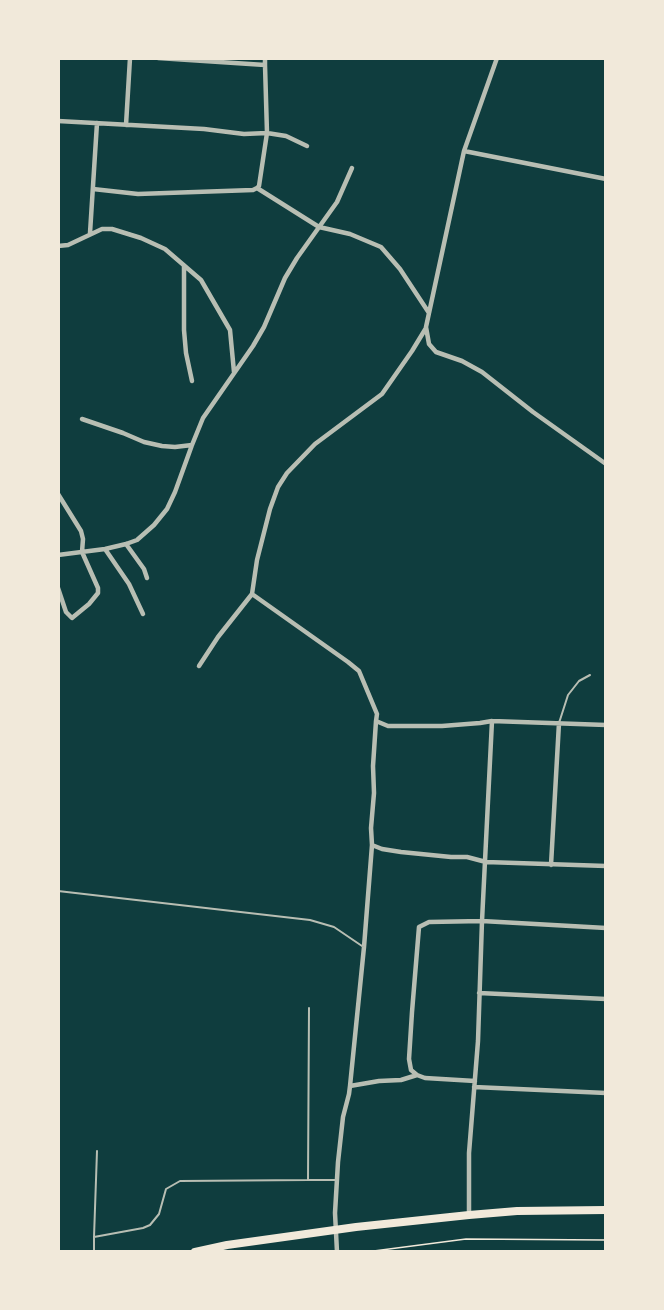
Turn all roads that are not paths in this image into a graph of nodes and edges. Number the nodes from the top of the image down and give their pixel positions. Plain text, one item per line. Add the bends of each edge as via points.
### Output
1 (130, 58) edge
2 (158, 58) edge
3 (497, 58) edge
4 (265, 62) edge
5 (58, 121) edge
6 (97, 123) junction
7 (126, 125) junction
8 (267, 133) junction
9 (307, 146) dead end
10 (464, 151) junction
11 (352, 168) dead end
12 (606, 179) edge
13 (257, 188) junction
14 (93, 189) junction
15 (319, 227) junction
16 (90, 233) junction
17 (58, 246) edge
18 (184, 266) junction
19 (429, 313) junction
20 (426, 327) junction
21 (234, 372) junction
22 (192, 381) dead end
23 (82, 419) dead end
24 (192, 445) junction
25 (606, 464) edge
26 (59, 496) edge
27 (126, 544) junction
28 (105, 549) junction
29 (82, 552) junction
30 (58, 555) edge
31 (147, 578) dead end
32 (58, 588) edge
33 (252, 594) junction
34 (143, 614) dead end
35 (199, 666) dead end
36 (590, 675) dead end
37 (376, 721) junction
38 (492, 721) junction
39 (559, 723) junction
40 (606, 725) edge
41 (372, 845) junction
42 (486, 862) junction
43 (551, 865) junction
44 (606, 866) edge
45 (58, 891) edge
46 (482, 921) junction
47 (606, 928) edge
48 (364, 947) junction
49 (479, 993) junction
50 (606, 999) edge
51 (309, 1008) dead end
52 (417, 1075) junction
53 (475, 1081) junction
54 (350, 1086) junction
55 (474, 1087) junction
56 (606, 1093) edge
57 (97, 1151) dead end
58 (308, 1180) junction
59 (338, 1180) junction
60 (606, 1210) edge
61 (470, 1215) junction
62 (336, 1231) junction
63 (94, 1237) junction
64 (94, 1251) edge
65 (195, 1251) edge
66 (336, 1251) edge

1 - 7 street
2 - 4 street
3 - 10 street
4 - 8 street
5 - 6 street
6 - 7 street
6 - 14 street
7 - 8 street
8 - 9 street via 286,136
8 - 13 street
10 - 12 street
10 - 19 street
11 - 15 street via 337,202
13 - 14 street via 138,194
13 - 15 street
14 - 16 street
15 - 19 street via 381,247
15 - 21 street via 285,278 264,327
16 - 17 street
16 - 18 street via 112,229 141,238 165,249
18 - 21 street via 201,280 230,330
18 - 22 street via 184,330
19 - 20 street
20 - 25 street via 429,344 436,352 482,372
20 - 33 street via 382,394 315,444 287,473 270,509
21 - 24 street via 203,418
23 - 24 street via 144,442 168,447
24 - 27 street via 167,509 145,534
26 - 29 street via 81,531
27 - 28 street
27 - 31 street
28 - 29 street
28 - 34 street via 129,584
29 - 30 street
29 - 32 street via 98,593 72,618
33 - 35 street
33 - 37 street via 359,671
36 - 39 lane via 568,695
37 - 38 street via 406,727
37 - 41 street
38 - 39 street
38 - 42 street
39 - 40 street
39 - 43 street
41 - 42 street
41 - 48 street
42 - 43 street
42 - 46 street
43 - 44 street
45 - 48 lane via 310,920 334,927
46 - 47 street
46 - 49 street
46 - 52 street via 429,922 419,927 409,1059 411,1070
48 - 54 street
49 - 50 street
49 - 53 street
51 - 58 lane
52 - 53 street
52 - 54 street
53 - 55 street
54 - 59 street via 343,1117
55 - 56 street
55 - 61 street
57 - 63 lane
58 - 59 lane
58 - 63 lane via 180,1181 166,1189 159,1214 150,1226
59 - 62 street
60 - 61 highway
61 - 62 highway
62 - 65 highway
62 - 66 street
63 - 64 lane

